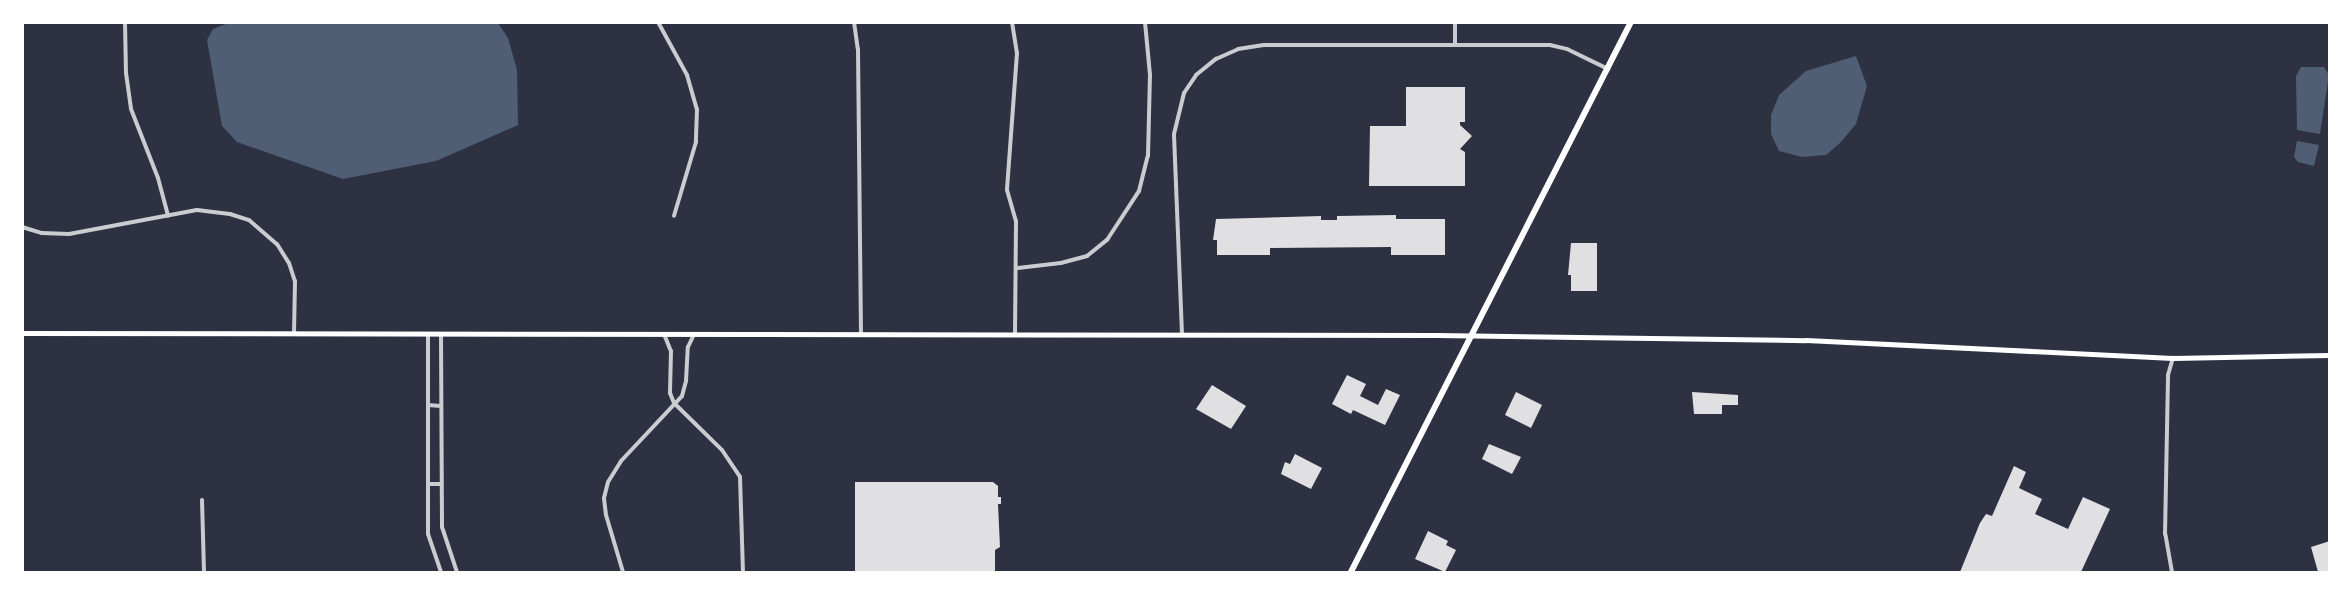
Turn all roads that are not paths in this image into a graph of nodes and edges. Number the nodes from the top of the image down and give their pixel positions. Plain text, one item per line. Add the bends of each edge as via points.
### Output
1 (125, 22) edge
2 (658, 22) edge
3 (854, 22) edge
4 (1012, 22) edge
5 (1145, 22) edge
6 (1456, 22) edge
7 (1631, 22) edge
8 (1455, 45) junction
9 (1608, 69) junction
10 (168, 216) junction
11 (674, 216) dead end
12 (22, 227) edge
13 (1018, 268) junction
14 (1015, 332) junction
15 (22, 333) edge
16 (294, 333) junction
17 (861, 333) junction
18 (664, 334) junction
19 (694, 334) junction
20 (1182, 334) junction
21 (428, 335) junction
22 (441, 335) junction
23 (1472, 335) junction
24 (2330, 355) edge
25 (2173, 358) junction
26 (674, 404) junction
27 (428, 405) junction
28 (441, 406) junction
29 (428, 484) junction
30 (441, 484) junction
31 (202, 500) dead end
32 (204, 572) edge
33 (441, 572) edge
34 (457, 572) edge
35 (623, 572) edge
36 (743, 572) edge
37 (1351, 572) edge
38 (2172, 572) edge

1 - 10 street via 126,73 132,109 158,178
2 - 11 street via 690,83 697,109 696,142
3 - 17 street via 858,49
4 - 13 street via 1017,53 1008,190 1016,221
5 - 13 street via 1150,75 1148,156 1139,191 1107,240 1088,256 1061,264
6 - 8 street
7 - 9 main road
8 - 9 street via 1550,45 1568,49
8 - 20 street via 1264,45 1231,52 1196,75 1184,93 1174,134
9 - 23 main road
10 - 12 street via 69,234 51,234
10 - 16 street via 213,211 249,220 263,230 277,244 295,281
13 - 14 street
14 - 17 main road
14 - 20 main road
15 - 16 main road
16 - 21 main road
17 - 19 main road
18 - 19 main road
18 - 22 main road
18 - 26 street via 671,351 670,393
19 - 26 street via 688,347 682,396
20 - 23 main road
21 - 22 main road
21 - 27 street
22 - 28 street
23 - 25 main road via 1806,340
23 - 37 main road
24 - 25 main road
25 - 38 street via 2168,375 2165,534
26 - 35 street via 621,461 608,482 604,498 606,515
26 - 36 street via 722,450 740,477
27 - 28 street
27 - 29 street
28 - 30 street
29 - 30 street
29 - 33 street via 428,534
30 - 34 street via 442,527
31 - 32 street

